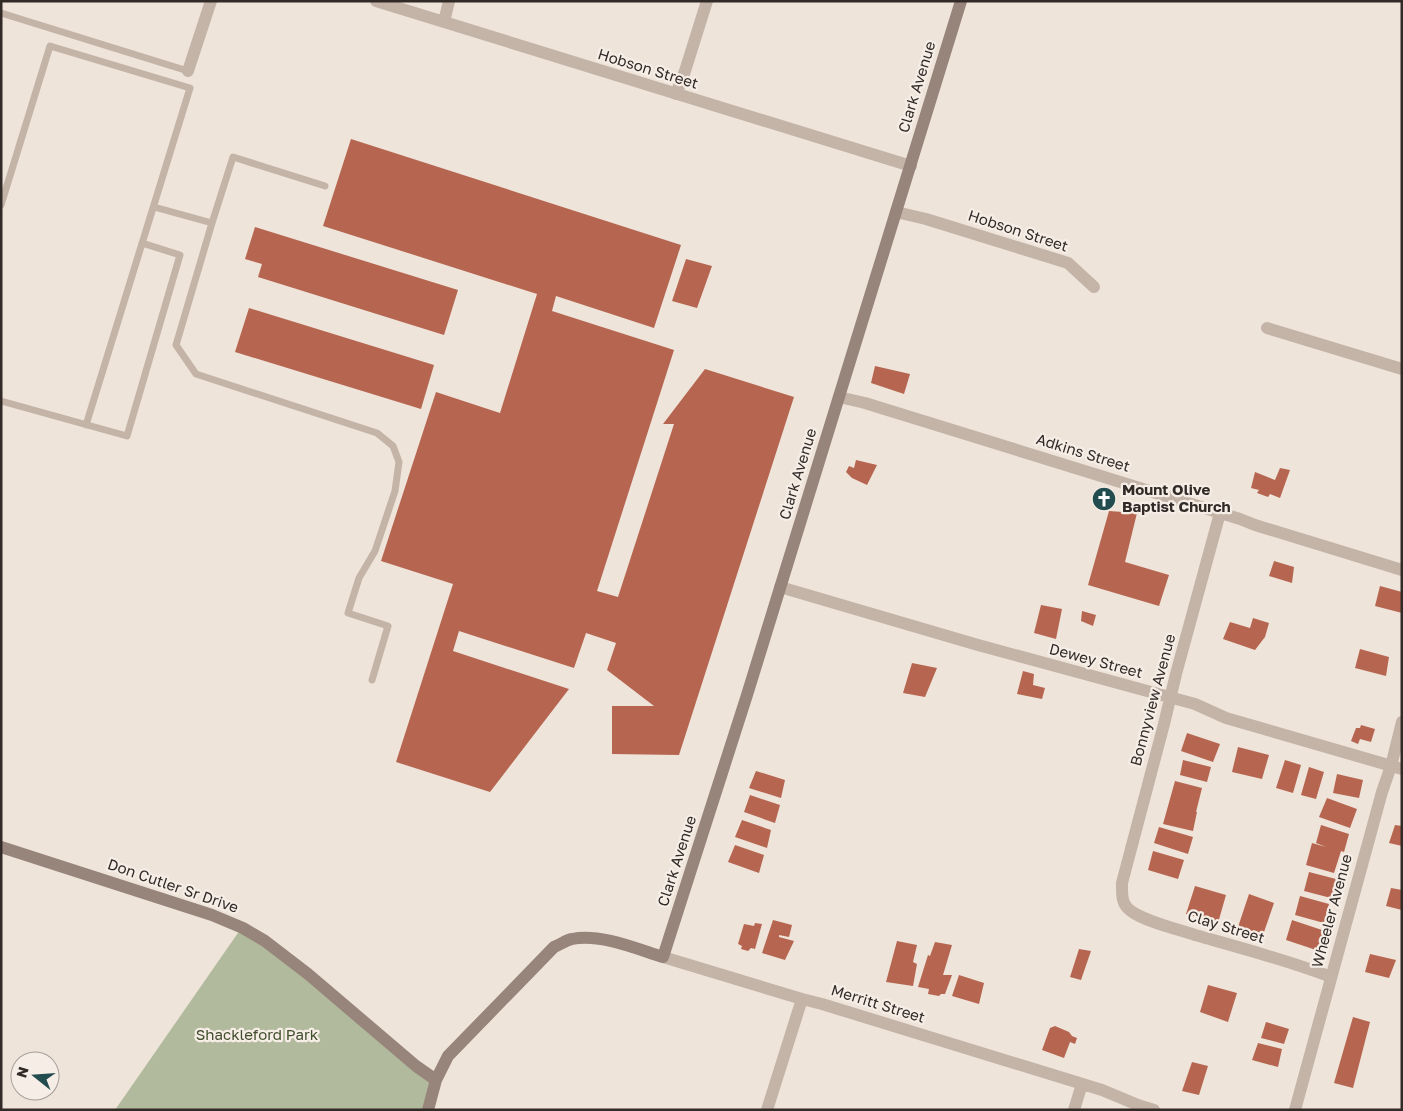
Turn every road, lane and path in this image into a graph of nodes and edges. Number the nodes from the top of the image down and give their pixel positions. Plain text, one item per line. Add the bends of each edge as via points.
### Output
1 (211, 1) edge
2 (376, 1) edge
3 (449, 1) edge
4 (707, 1) edge
5 (961, 1) edge
6 (1, 14) edge
7 (444, 22) junction
8 (188, 71) joint
9 (676, 94) junction
10 (911, 166) junction
11 (325, 186) dead end
12 (1, 205) edge
13 (154, 207) junction
14 (896, 212) junction
15 (212, 223) junction
16 (142, 243) junction
17 (1094, 287) dead end
18 (1267, 328) dead end
19 (1402, 369) edge
20 (839, 397) junction
21 (1, 401) edge
22 (86, 425) junction
23 (1220, 513) junction
24 (1402, 570) edge
25 (780, 587) junction
26 (372, 680) dead end
27 (1170, 697) junction
28 (1402, 722) edge
29 (1396, 768) edge
30 (1, 847) edge
31 (1122, 895) joint
32 (663, 956) junction
33 (1331, 977) junction
34 (802, 999) junction
35 (436, 1080) junction
36 (1082, 1084) junction
37 (428, 1110) edge
38 (767, 1110) edge
39 (1074, 1110) edge
40 (1154, 1110) edge
41 (1295, 1110) edge

1 - 8 street
2 - 7 street, Hobson Street
3 - 7 street
4 - 9 street
5 - 10 street, Clark Avenue
6 - 8 lane
7 - 9 street, Hobson Street
9 - 10 street, Hobson Street
10 - 14 street, Clark Avenue
11 - 15 lane via 233,157
12 - 13 lane via 50,46 190,88
13 - 15 lane
13 - 16 lane
14 - 17 street, Hobson Street via 1068,263
14 - 20 street, Clark Avenue
15 - 26 lane via 176,345 196,374 377,433 393,446 399,462 376,551 359,578 348,613 388,626
16 - 22 lane
16 - 22 lane via 180,255 127,436
18 - 19 street
20 - 23 street, Adkins Street
20 - 25 street, Clark Avenue
21 - 22 lane
23 - 24 street, Adkins Street
23 - 27 street, Bonnyview Avenue
25 - 27 street, Dewey Street
25 - 32 street, Clark Avenue
27 - 29 street, Dewey Street via 1234,720
27 - 31 street, Bonnyview Avenue via 1122,884
28 - 29 street, Wheeler Avenue
29 - 33 street, Wheeler Avenue via 1382,792
30 - 35 street, Don Cutler Sr Drive via 243,928 308,974
31 - 33 street, Clay Street via 1129,910 1143,917
32 - 34 street, Merritt Street
32 - 35 street, Merritt Street via 610,941 570,939 554,948 454,1048
33 - 41 street, Wheeler Avenue
34 - 36 street, Merritt Street
34 - 38 street
35 - 37 street
36 - 39 street
36 - 40 street, Merritt Street

